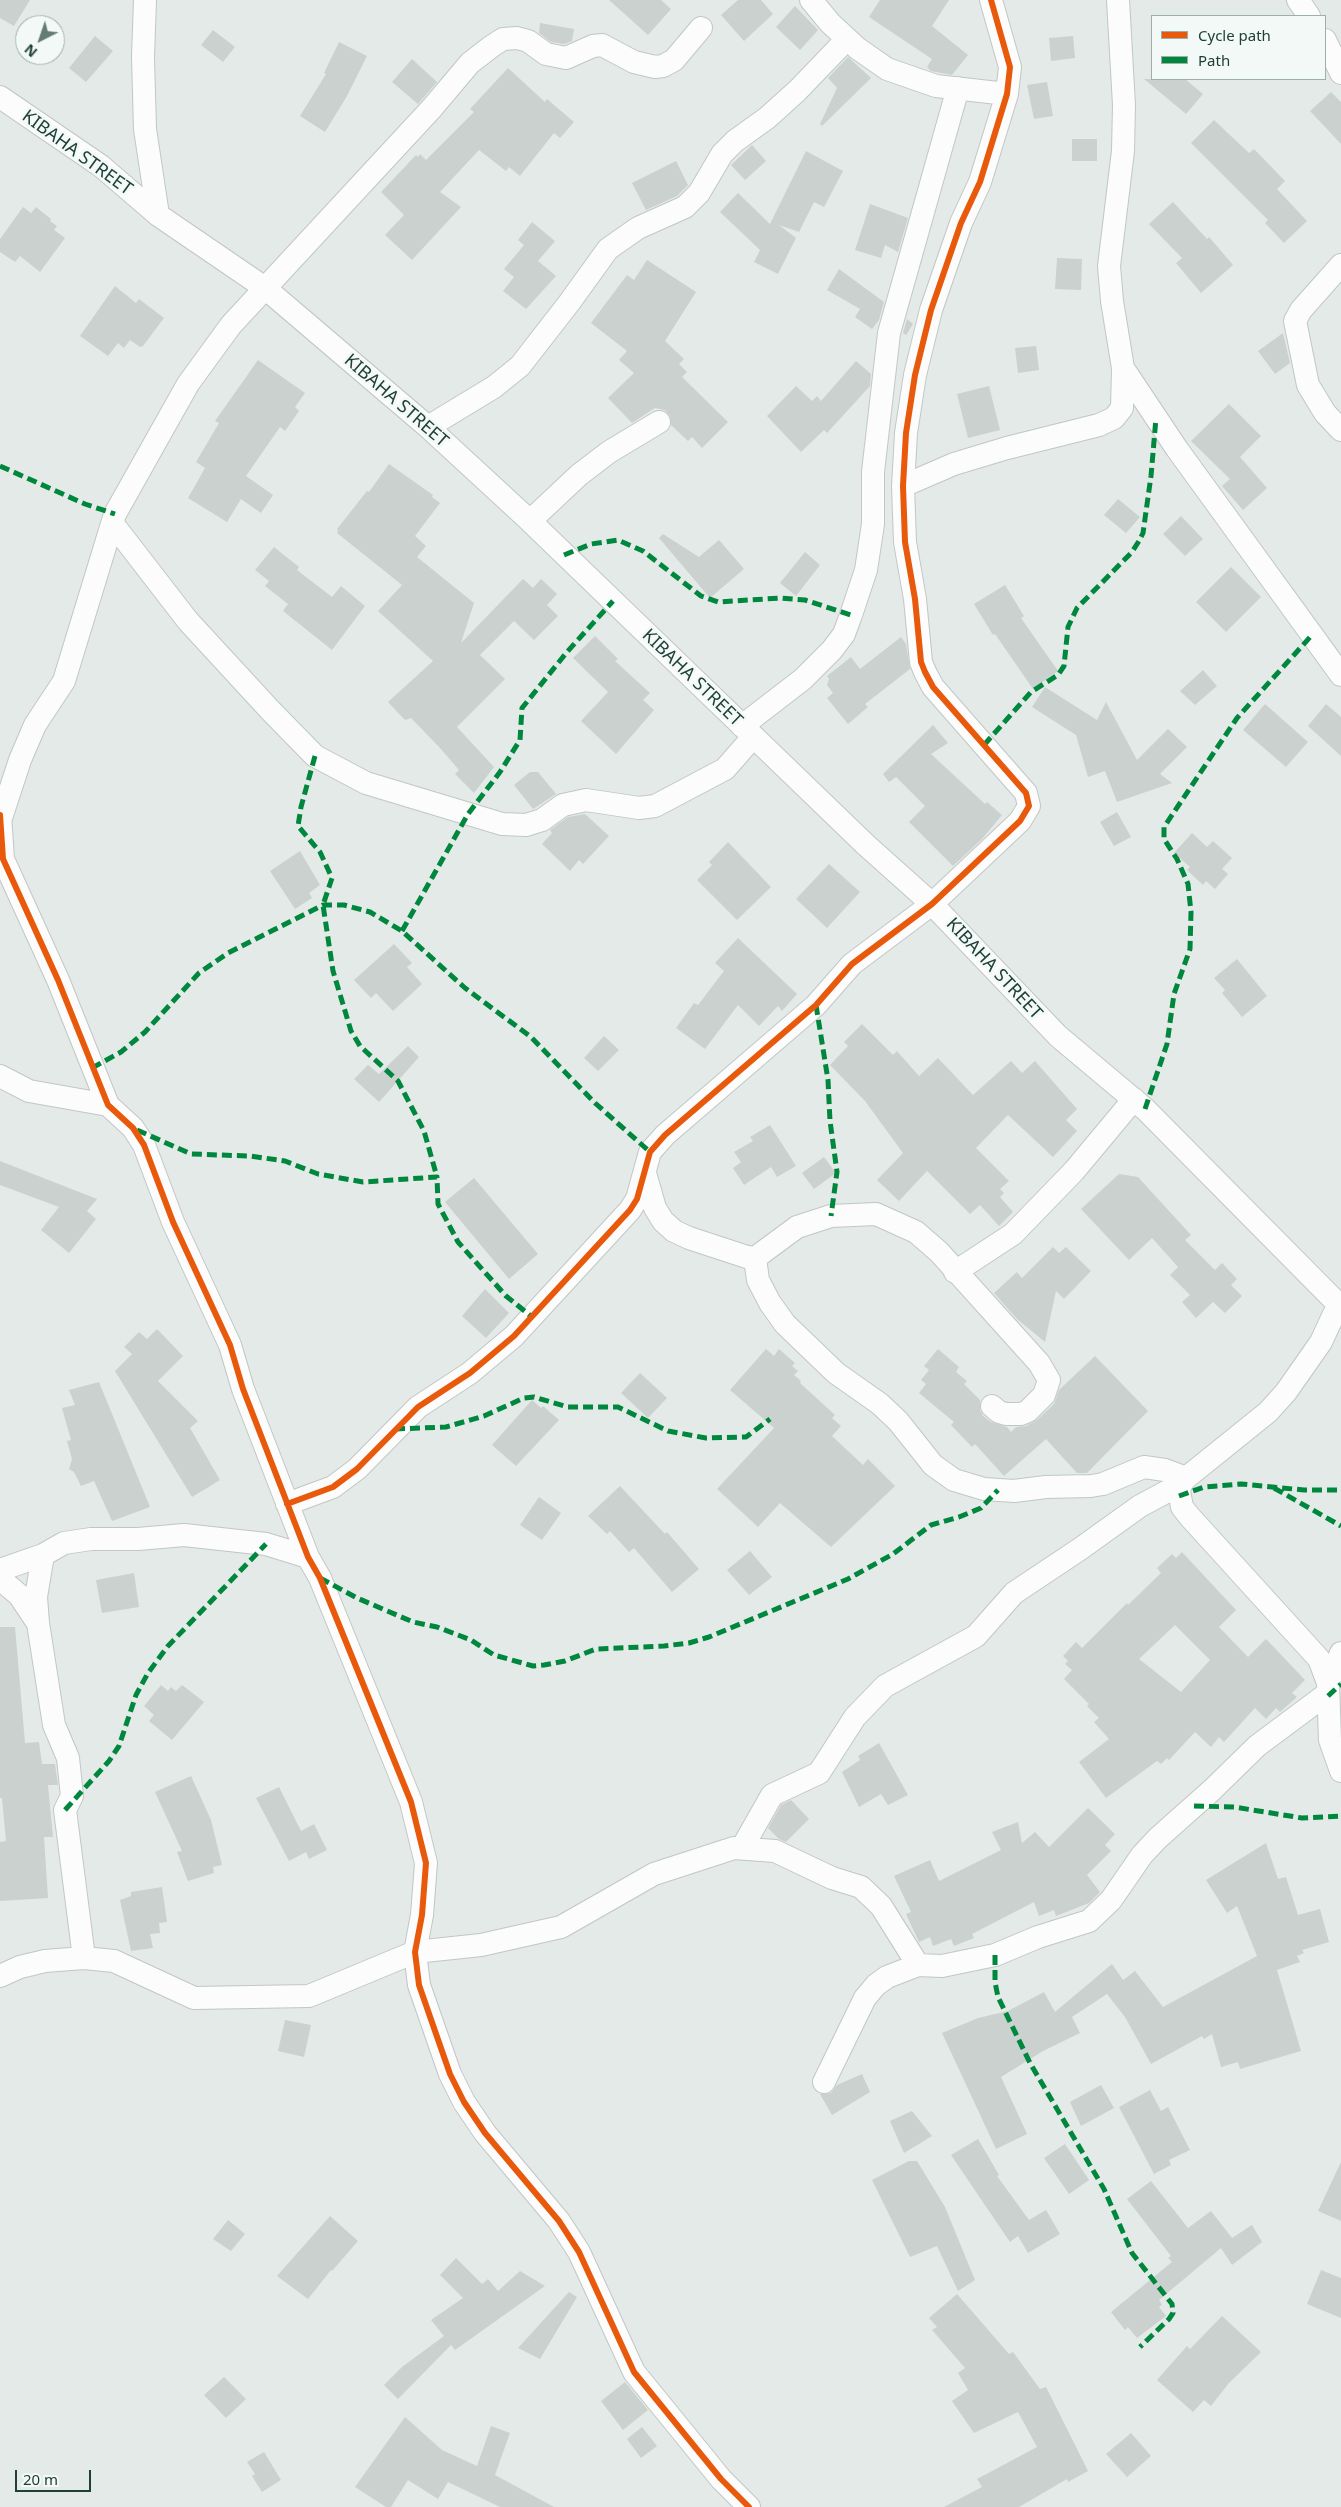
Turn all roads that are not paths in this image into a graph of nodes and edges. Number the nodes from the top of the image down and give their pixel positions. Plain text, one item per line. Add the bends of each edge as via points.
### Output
1 (145, 0) edge
2 (811, 0) edge
3 (991, 0) edge
4 (1118, 0) edge
5 (1298, 0) edge
6 (1308, 15) edge
7 (702, 28) dead end
8 (847, 39) junction
9 (1326, 42) edge
10 (1341, 73) edge
11 (958, 88) junction
12 (1007, 94) junction
13 (0, 98) edge
14 (158, 215) junction
15 (1341, 265) edge
16 (265, 288) junction
17 (1123, 368) junction
18 (659, 422) dead end
19 (428, 427) junction
20 (1341, 430) edge
21 (903, 486) junction
22 (530, 521) junction
23 (112, 524) junction
24 (1341, 675) edge
25 (748, 732) junction
26 (1, 816) edge
27 (2, 863) edge
28 (932, 904) junction
29 (0, 1076) edge
30 (1134, 1099) junction
31 (108, 1105) junction
32 (645, 1173) junction
33 (755, 1258) junction
34 (955, 1272) junction
35 (1339, 1309) edge
36 (992, 1406) dead end
37 (1183, 1481) junction
38 (287, 1504) junction
39 (43, 1555) junction
40 (308, 1557) junction
41 (0, 1570) edge
42 (0, 1579) edge
43 (38, 1623) junction
44 (1341, 1653) edge
45 (1328, 1688) junction
46 (1341, 1771) edge
47 (742, 1848) junction
48 (415, 1952) junction
49 (84, 1958) junction
50 (918, 1965) junction
51 (0, 1976) edge
52 (824, 2082) dead end
53 (749, 2507) edge

1 - 14 street via 145,129
2 - 8 street
3 - 12 street via 1010,67
4 - 17 street via 1124,105 1123,151 1109,266
5 - 6 street
7 - 16 street via 674,60 655,67 634,62 602,45 566,58 546,54 528,41 516,38 492,46 470,63
8 - 11 street via 886,69 936,86
8 - 19 street via 797,91 767,118 735,140 722,154 699,193 685,207 638,228 608,249 520,366 494,387
9 - 10 street
11 - 12 street
11 - 25 street via 889,333 873,472 873,524 866,570 852,615 832,650
12 - 21 street via 980,182 961,223 931,310 915,375 906,433
13 - 14 street, KIBAHA STREET via 101,166
14 - 16 street, KIBAHA STREET
15 - 20 street via 1301,310 1296,321 1308,385 1325,413
16 - 19 street, KIBAHA STREET
16 - 23 street via 231,325 188,384
17 - 21 street via 1122,408 1114,418 1099,426 954,464
17 - 24 street via 1177,449
18 - 22 street via 609,452 579,475
19 - 22 street, KIBAHA STREET
21 - 28 street via 905,542 921,662 934,686 1026,793 1029,806 1020,821
22 - 25 street, KIBAHA STREET
23 - 25 street via 188,621 315,756 366,783 502,824 526,825 542,820 563,805 586,800 639,808 655,806 725,769
23 - 26 street via 64,681 35,725
25 - 28 street, KIBAHA STREET
26 - 27 street
27 - 31 street via 58,980
28 - 30 street, KIBAHA STREET via 1058,1036
28 - 32 street via 852,964 816,1005 665,1135 650,1152
29 - 31 street via 29,1090
30 - 34 street via 1074,1171 1013,1234
30 - 35 street, KIBAHA STREET
31 - 38 street via 129,1123 144,1145 173,1222 230,1346
32 - 33 street via 655,1208 674,1231
32 - 38 street via 630,1210 509,1341 470,1373 418,1407 357,1469 333,1487
33 - 34 street via 797,1227 813,1220 876,1214 916,1232 939,1252
33 - 37 street via 758,1280 786,1324 836,1373 880,1404 933,1465 954,1480 984,1489 1014,1491 1091,1486 1144,1467 1165,1470
34 - 36 street via 1039,1364 1049,1380 1044,1395 1028,1411 1006,1414
35 - 37 street via 1286,1392 1268,1412
37 - 45 street via 1179,1496 1182,1507 1319,1659
37 - 47 street via 1140,1506 1014,1593 976,1636 885,1686 851,1722 819,1773 772,1795
38 - 40 street
39 - 40 street via 64,1543 92,1539 184,1535 266,1544
39 - 41 street
39 - 43 street via 36,1597
40 - 48 street via 320,1578 411,1802 420,1834 426,1863 426,1884
42 - 43 street via 19,1596
43 - 49 street via 54,1725 68,1758 72,1796 65,1810
44 - 45 street
45 - 46 street via 1330,1740
45 - 50 street via 1257,1746 1158,1838 1142,1854 1111,1900 1089,1921 995,1955 942,1966
47 - 48 street via 727,1849 654,1874 560,1927 480,1945
47 - 50 street via 775,1851 832,1878 861,1887 881,1906
48 - 49 street via 309,1996 221,1996 206,1999 194,1998 114,1961
48 - 53 street via 420,1985 450,2074 464,2102 485,2134 559,2221 579,2252 634,2372 721,2479
49 - 51 street via 45,1960
50 - 52 street via 887,1977 865,1998

